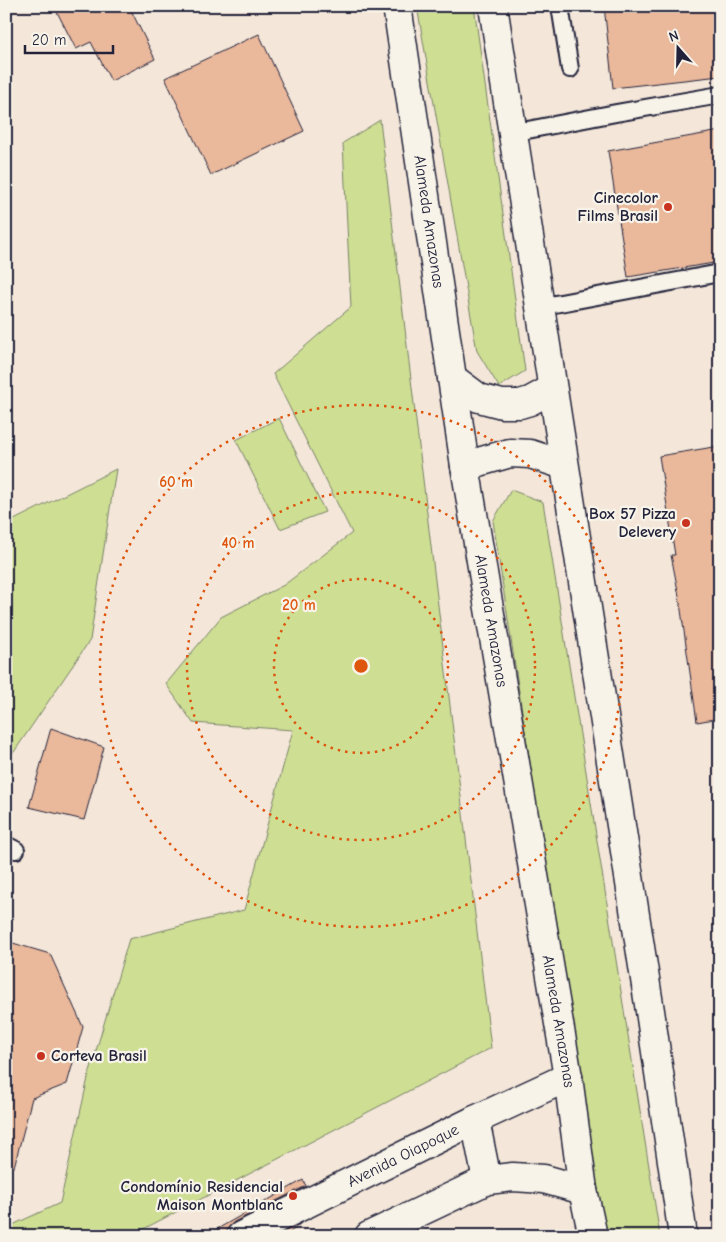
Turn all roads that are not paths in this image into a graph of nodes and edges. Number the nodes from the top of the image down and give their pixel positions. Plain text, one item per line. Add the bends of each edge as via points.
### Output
1 (397, 6) edge
2 (493, 6) edge
3 (560, 6) edge
4 (570, 69) dead end
5 (720, 95) edge
6 (512, 133) junction
7 (720, 273) edge
8 (540, 307) junction
9 (452, 378) junction
10 (552, 389) junction
11 (564, 465) junction
12 (465, 466) junction
13 (568, 1077) junction
14 (476, 1120) junction
15 (488, 1180) junction
16 (583, 1190) junction
17 (241, 1236) edge
18 (369, 1236) edge
19 (593, 1236) edge
20 (683, 1236) edge

1 - 9 main road, Alameda Amazonas
2 - 6 main road
3 - 4 lane
5 - 6 lane
6 - 8 main road
7 - 8 lane
8 - 10 main road
9 - 10 main road via 479,398 502,404 520,404
9 - 12 main road, Alameda Amazonas
10 - 11 main road
11 - 12 main road via 530,454 510,454
11 - 20 main road
12 - 13 main road, Alameda Amazonas
13 - 14 main road, Avenida Oiapoque
13 - 16 main road, Alameda Amazonas
14 - 15 main road
14 - 17 main road, Avenida Oiapoque
15 - 16 main road via 513,1177 544,1179
15 - 18 main road
16 - 19 main road, Alameda Amazonas

